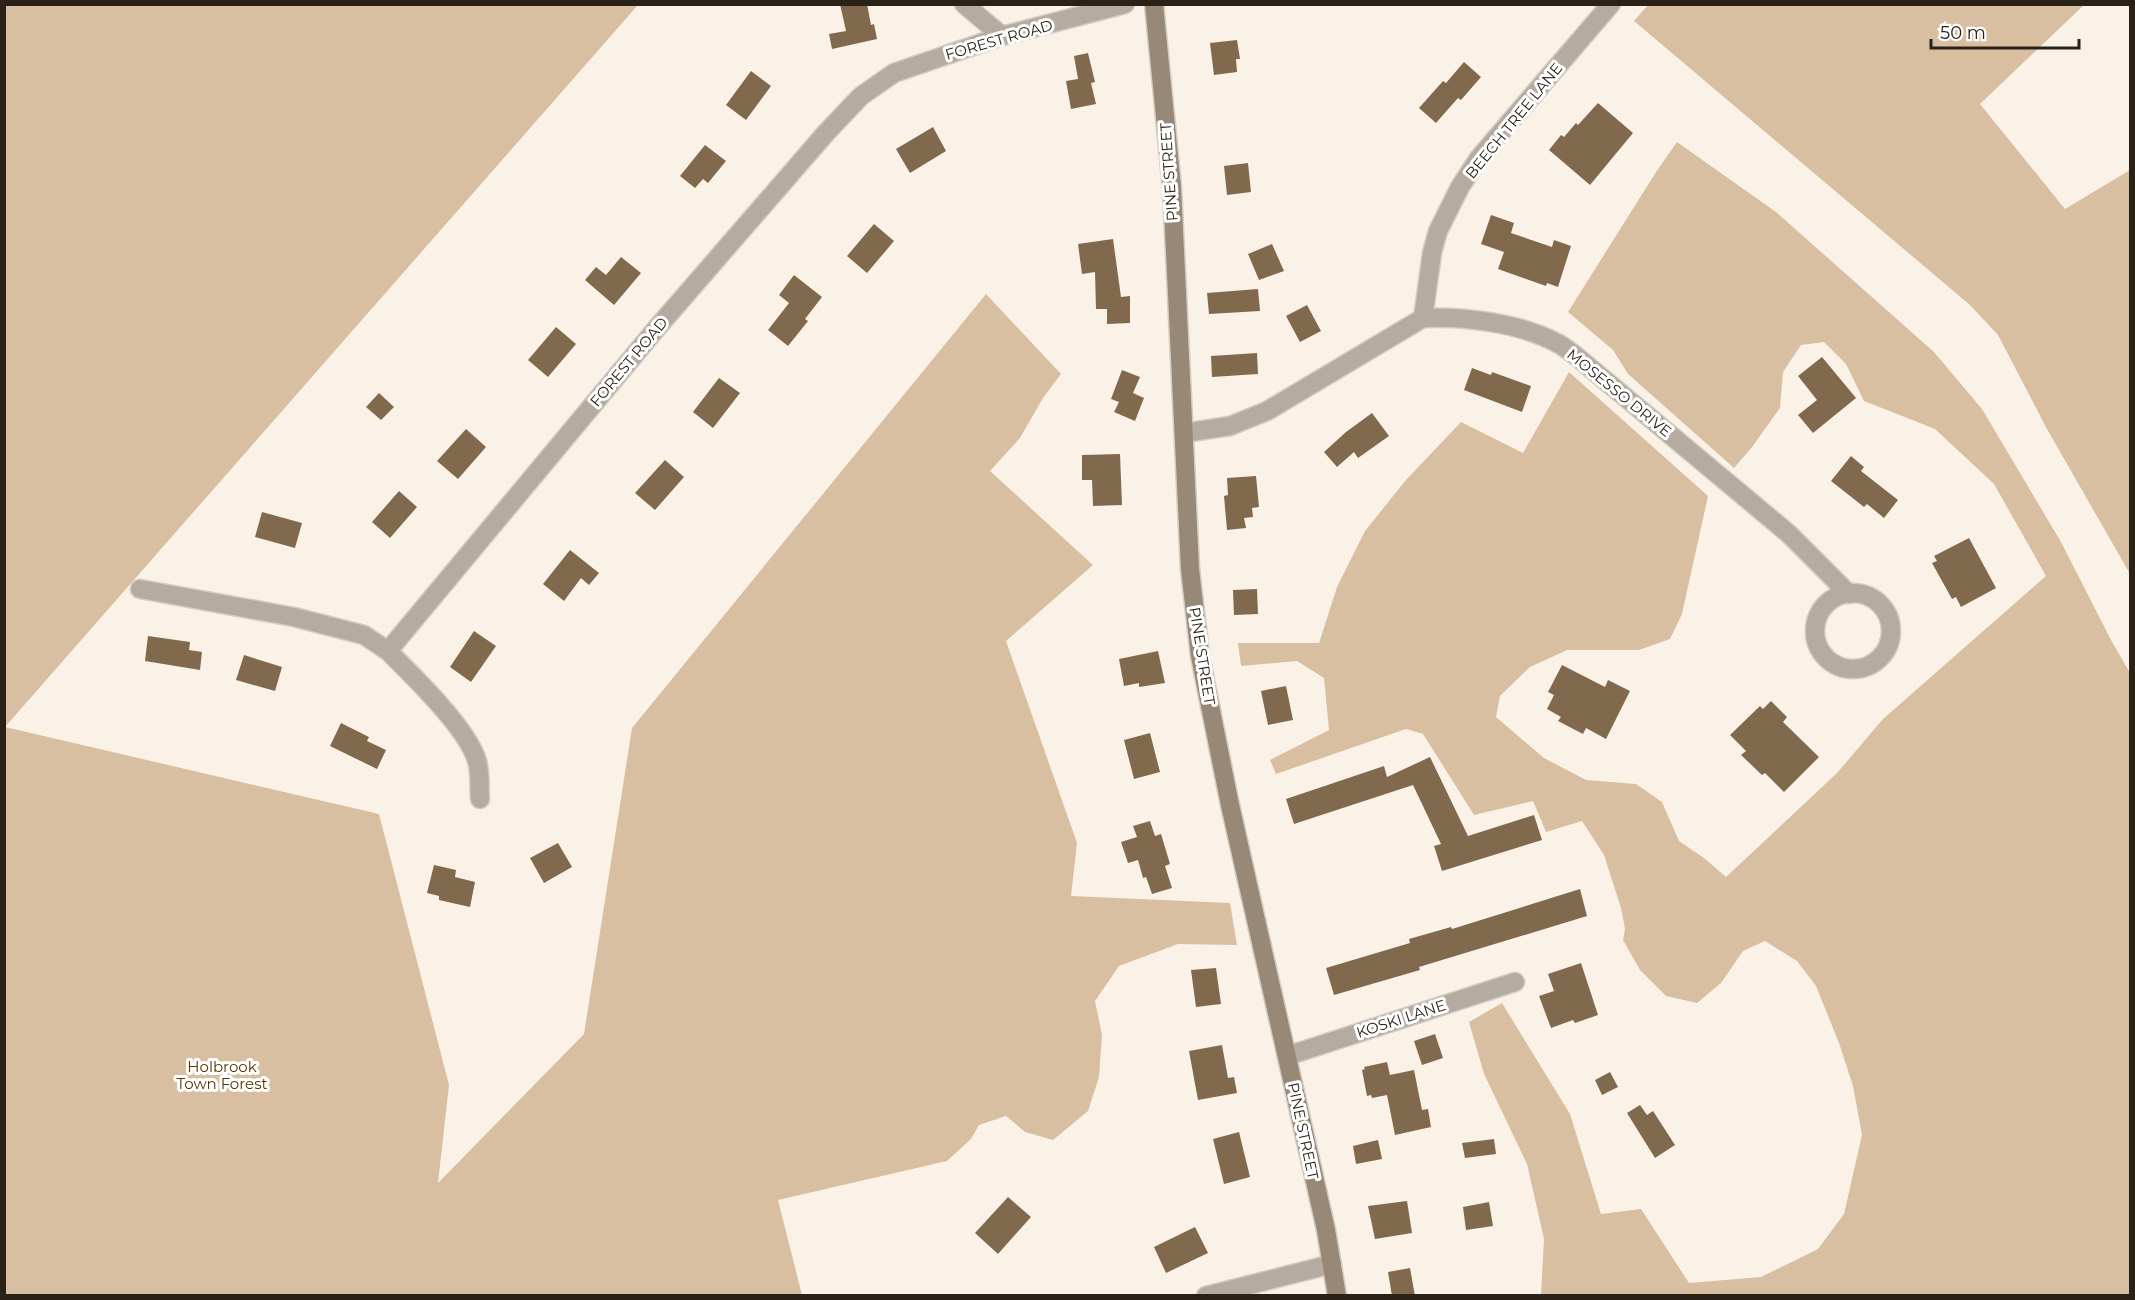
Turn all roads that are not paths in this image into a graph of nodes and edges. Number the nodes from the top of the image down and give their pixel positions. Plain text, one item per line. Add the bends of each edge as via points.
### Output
1 (963, 4) edge
2 (1125, 4) edge
3 (1154, 4) edge
4 (1611, 4) edge
5 (1002, 36) junction
6 (1423, 318) junction
7 (1184, 433) junction
8 (140, 589) dead end
9 (1849, 594) junction
10 (388, 651) junction
11 (480, 799) dead end
12 (1515, 982) dead end
13 (1287, 1056) junction
14 (1332, 1264) junction
15 (1206, 1296) edge
16 (1337, 1296) edge

1 - 5 street
2 - 5 street, FOREST ROAD
3 - 7 main road, PINE STREET via 1172,188
4 - 6 street, BEECH TREE LANE via 1479,158 1460,187 1437,231
5 - 10 street, FOREST ROAD via 894,73 861,96 656,329
6 - 7 street via 1267,411 1230,426
6 - 9 street, MOSESSO DRIVE via 1446,317 1513,326 1557,343 1789,534
7 - 13 main road, PINE STREET via 1190,569 1200,656
8 - 10 street via 294,617 364,635
9 - 9 street, MOSESSO DRIVE via 1827,604 1816,626 1816,638 1820,650 1839,666 1864,668 1884,654 1890,637 1889,618 1873,599
10 - 11 street via 463,734 477,759
12 - 13 street, KOSKI LANE
13 - 14 main road, PINE STREET
14 - 15 street
14 - 16 main road, PINE STREET

